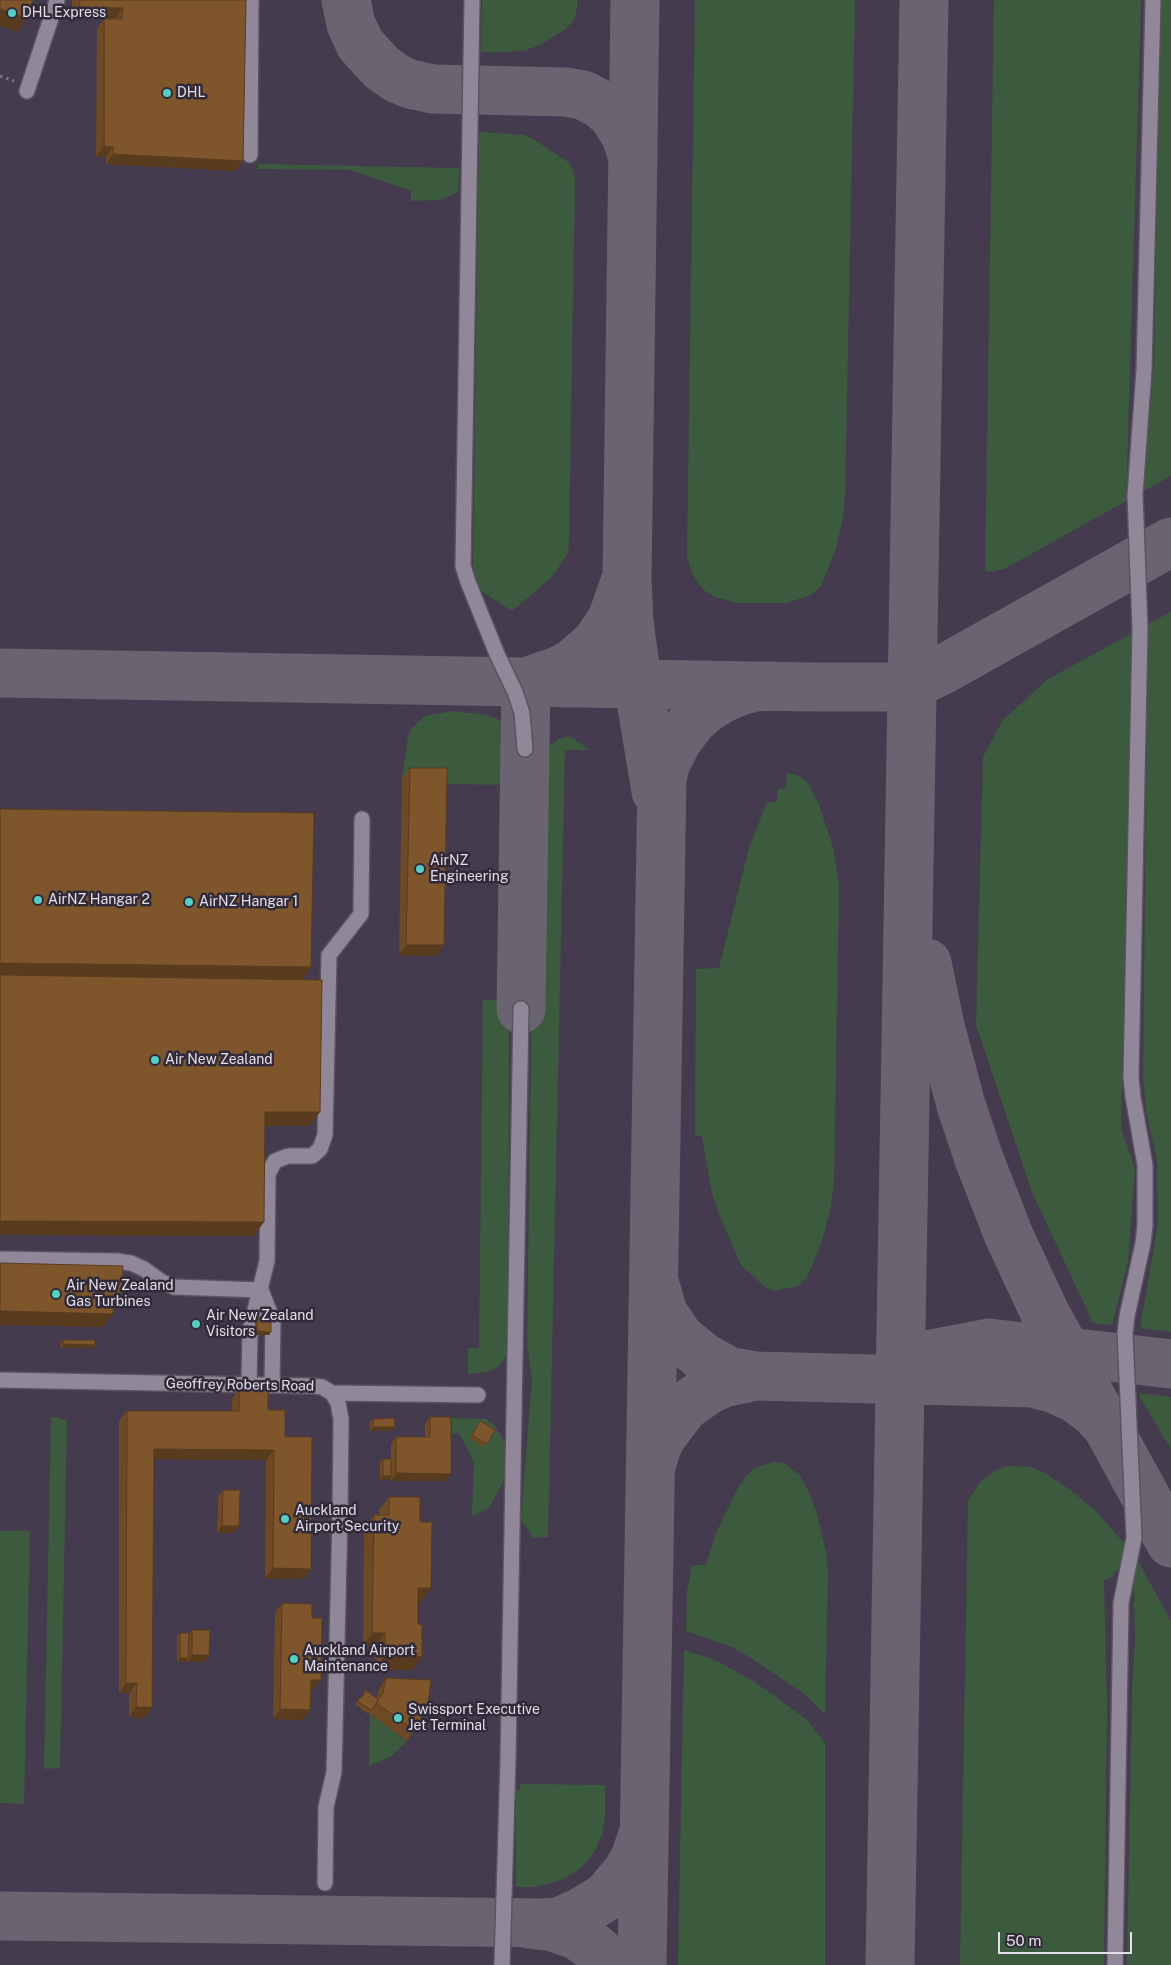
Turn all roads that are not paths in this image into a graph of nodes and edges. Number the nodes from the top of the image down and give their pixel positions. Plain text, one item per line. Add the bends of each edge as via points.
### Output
1 (57, 0) edge
2 (251, 0) edge
3 (472, 0) edge
4 (1153, 0) edge
5 (27, 91) dead end
6 (250, 155) dead end
7 (525, 749) dead end
8 (362, 819) dead end
9 (522, 1009) dead end
10 (0, 1259) edge
11 (261, 1290) junction
12 (0, 1380) edge
13 (249, 1385) junction
14 (272, 1386) junction
15 (332, 1393) junction
16 (478, 1395) dead end
17 (325, 1883) dead end
18 (502, 1965) edge
19 (1115, 1965) edge

1 - 5 street
2 - 6 street
3 - 7 street via 463,566 515,692 522,713
4 - 19 street via 1144,370 1136,479 1140,629 1131,1078 1146,1165 1144,1234 1125,1333 1134,1538 1121,1603
8 - 11 street via 361,914 329,955 326,1135 320,1149 312,1156 288,1156 275,1161 268,1174 267,1261
9 - 18 street
10 - 11 street via 117,1261 131,1263 174,1287
11 - 13 street via 250,1330
11 - 14 street via 273,1321
12 - 13 street, Geoffrey Roberts Road
13 - 14 street, Geoffrey Roberts Road
14 - 15 street, Geoffrey Roberts Road via 314,1386
15 - 16 street, Geoffrey Roberts Road
15 - 17 street via 340,1410 342,1431 334,1772 326,1807

